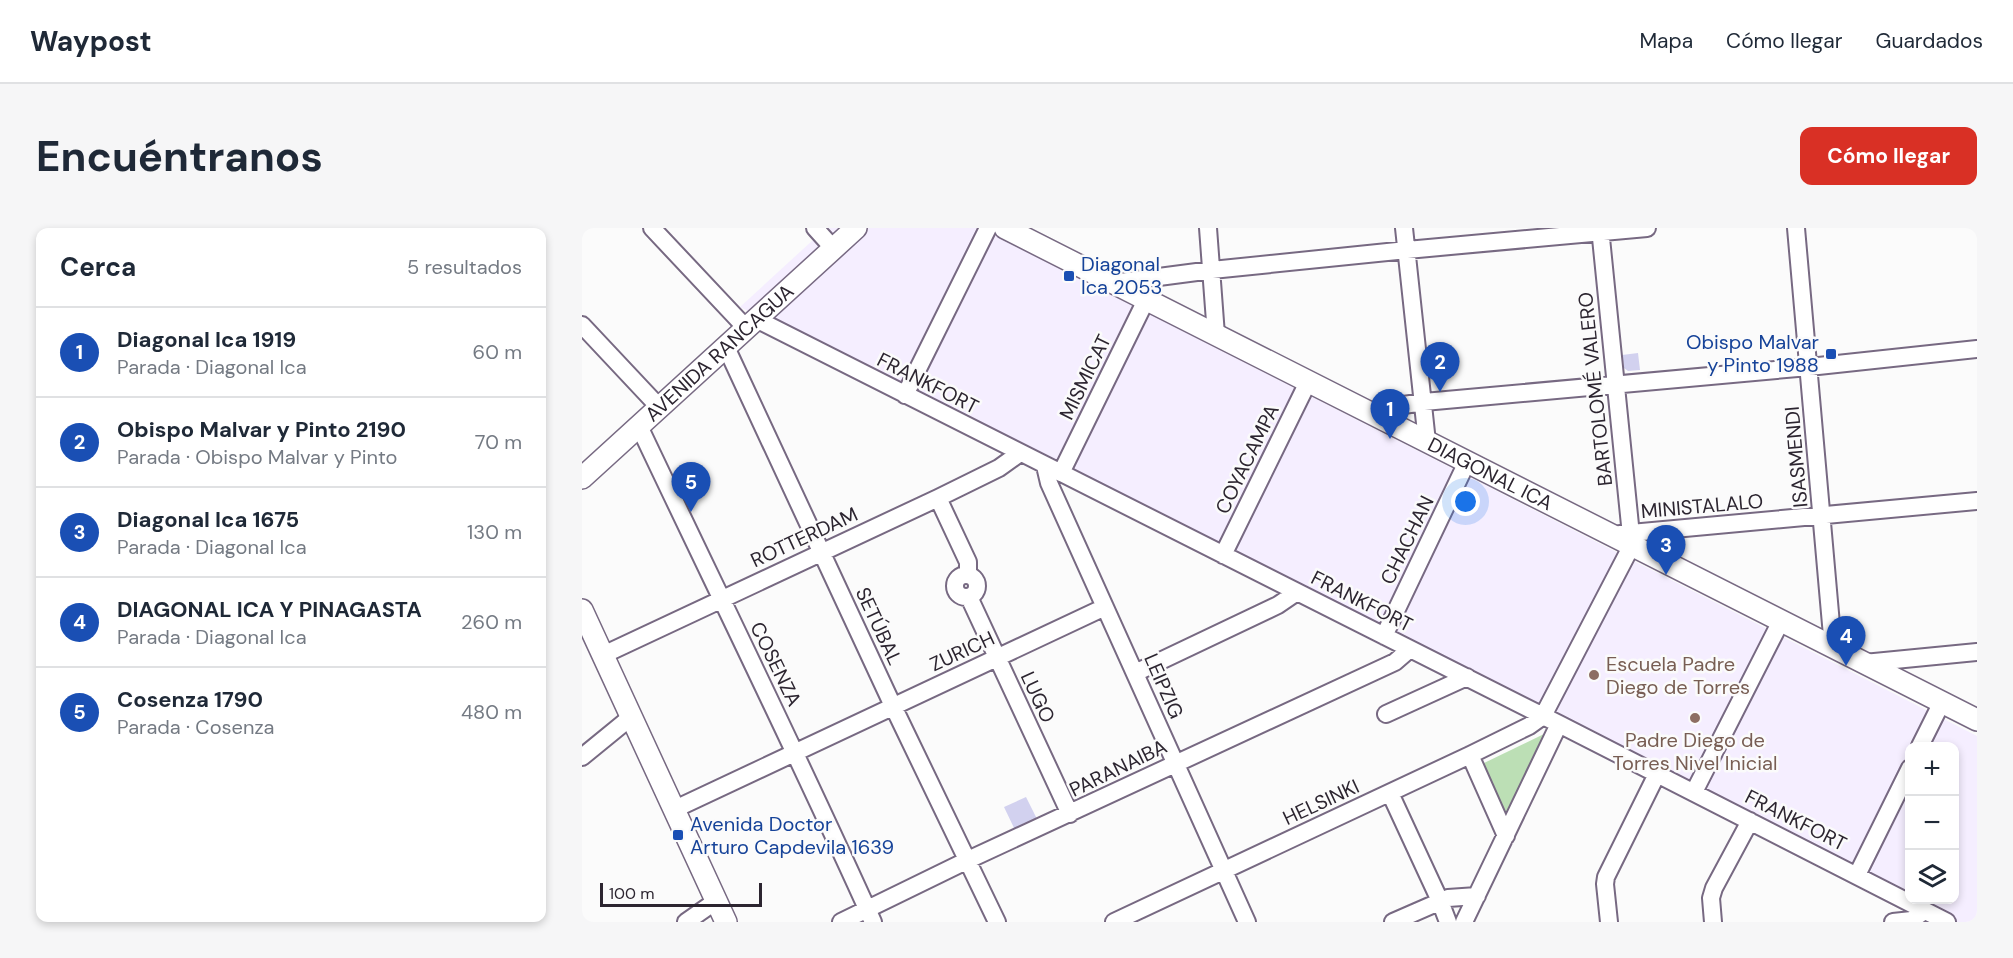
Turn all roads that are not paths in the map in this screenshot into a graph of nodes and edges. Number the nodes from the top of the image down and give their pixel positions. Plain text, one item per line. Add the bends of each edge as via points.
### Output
1 (652, 228) edge
2 (814, 228) edge
3 (856, 228) edge
4 (988, 228) edge
5 (1208, 228) edge
6 (1404, 228) edge
7 (1647, 228) edge
8 (1796, 228) edge
9 (1014, 230) edge
10 (1600, 230) edge
11 (834, 248) junction
12 (1407, 250) junction
13 (1212, 270) junction
14 (1113, 283) junction
15 (1146, 300) junction
16 (751, 324) junction
17 (582, 325) edge
18 (1216, 335) junction
19 (726, 347) junction
20 (1977, 349) edge
21 (1809, 367) junction
22 (1308, 382) junction
23 (1614, 384) junction
24 (905, 395) junction
25 (1424, 402) junction
26 (659, 407) junction
27 (1372, 414) junction
28 (639, 426) junction
29 (1427, 442) junction
30 (1020, 453) junction
31 (1467, 462) junction
32 (1045, 466) junction
33 (1061, 473) junction
34 (582, 478) edge
35 (938, 498) junction
36 (1977, 501) edge
37 (1823, 516) junction
38 (1632, 539) junction
39 (821, 552) junction
40 (1223, 555) junction
41 (1298, 592) junction
42 (720, 599) junction
43 (1105, 607) junction
44 (582, 610) edge
45 (1781, 621) junction
46 (1384, 636) junction
47 (1833, 647) junction
48 (1410, 649) junction
49 (1977, 652) edge
50 (603, 655) junction
51 (997, 658) junction
52 (1864, 663) junction
53 (1135, 673) junction
54 (1467, 677) junction
55 (1942, 702) junction
56 (893, 706) junction
57 (1386, 714) dead end
58 (1544, 716) junction
59 (631, 717) junction
60 (1977, 720) edge
61 (1559, 724) junction
62 (1922, 742) edge
63 (796, 752) junction
64 (1470, 755) junction
65 (582, 757) edge
66 (1175, 764) junction
67 (1657, 774) junction
68 (1905, 778) edge
69 (1694, 792) junction
70 (1390, 793) junction
71 (675, 809) junction
72 (1070, 814) junction
73 (1750, 821) junction
74 (1506, 836) junction
75 (968, 860) junction
76 (1224, 870) junction
77 (1857, 875) junction
78 (1477, 896) junction
79 (1440, 901) junction
80 (716, 902) junction
81 (870, 916) edge
82 (1916, 918) edge
83 (686, 922) edge
84 (726, 922) edge
85 (841, 922) edge
86 (997, 922) edge
87 (1114, 922) edge
88 (1247, 922) edge
89 (1393, 922) edge
90 (1448, 922) edge
91 (1464, 922) edge
92 (1610, 922) edge
93 (1713, 922) edge
94 (1893, 922) edge
95 (1947, 922) edge

1 - 16 street
2 - 11 street
3 - 11 main road, AVENIDA RANCAGUA
4 - 24 street
5 - 13 street
6 - 12 street
7 - 10 street
8 - 21 street, ISASMENDI
9 - 14 main road, DIAGONAL ICA
10 - 12 street
10 - 23 street, BARTOLOMÉ VALERO
11 - 16 main road, AVENIDA RANCAGUA
12 - 13 street
12 - 25 street
13 - 14 street
13 - 18 street
14 - 15 main road, DIAGONAL ICA
15 - 18 main road, DIAGONAL ICA
15 - 33 street, MISMICAT
16 - 19 main road, AVENIDA RANCAGUA
16 - 24 street, FRANKFORT
17 - 26 street
18 - 22 main road, DIAGONAL ICA
19 - 26 main road, AVENIDA RANCAGUA
19 - 39 street, SETÚBAL
20 - 21 street
21 - 23 street
21 - 37 street, ISASMENDI
22 - 27 main road, DIAGONAL ICA
22 - 40 street, COYACAMPA
23 - 25 street
23 - 38 street, BARTOLOMÉ VALERO
24 - 30 street, FRANKFORT
25 - 27 street via 1383,408
25 - 29 street
26 - 28 main road, AVENIDA RANCAGUA
27 - 29 main road, DIAGONAL ICA
28 - 34 main road, AVENIDA RANCAGUA
28 - 42 street, COSENZA
29 - 31 main road, DIAGONAL ICA
30 - 32 street, FRANKFORT
30 - 35 street, ROTTERDAM via 999,468
31 - 38 main road, DIAGONAL ICA via 1611,534
31 - 46 street, CHACHAN
32 - 33 street, FRANKFORT
32 - 43 street, LEIPZIG
33 - 40 street, FRANKFORT
35 - 39 street, ROTTERDAM
35 - 51 street, LUGO via 968,562 968,575 961,576 955,584 958,595 969,597
36 - 37 street, MINISTALALO
37 - 38 street, MINISTALALO
37 - 47 street, ISASMENDI
38 - 45 main road, DIAGONAL ICA
38 - 58 street
39 - 42 street, ROTTERDAM
39 - 56 street, SETÚBAL
40 - 41 street, FRANKFORT
41 - 46 street, FRANKFORT
41 - 53 street
42 - 50 street, ROTTERDAM
42 - 63 street, COSENZA
43 - 51 street, ZURICH
43 - 53 street, LEIPZIG
44 - 50 main road
45 - 47 main road, DIAGONAL ICA
45 - 69 street
46 - 48 street, FRANKFORT
47 - 52 main road, DIAGONAL ICA
48 - 54 street, FRANKFORT
48 - 66 street, PARANAIBA via 1395,663
49 - 52 street
50 - 59 main road
51 - 56 street, ZURICH
51 - 72 street, LUGO
52 - 55 main road, DIAGONAL ICA
53 - 66 street, LEIPZIG
54 - 57 street
54 - 58 street, FRANKFORT
55 - 60 main road, DIAGONAL ICA
55 - 62 street
56 - 63 street, ZURICH
56 - 75 street, SETÚBAL
58 - 61 street, FRANKFORT
58 - 64 street, HELSINKI
59 - 65 street
59 - 71 main road
61 - 67 street, FRANKFORT
61 - 74 street
63 - 71 street, ZURICH
63 - 81 street, COSENZA
64 - 70 street, HELSINKI
64 - 74 street
66 - 72 street, PARANAIBA
66 - 76 street, LEIPZIG
67 - 69 street, FRANKFORT
67 - 92 street via 1606,877
68 - 77 street
69 - 73 street, FRANKFORT
70 - 76 street, HELSINKI
70 - 79 street
71 - 80 main road
72 - 75 street, PARANAIBA
73 - 77 street, FRANKFORT
73 - 93 street via 1714,888
74 - 78 street
75 - 81 street, PARANAIBA
75 - 86 street, SETÚBAL
76 - 87 street, HELSINKI
76 - 88 street, LEIPZIG
77 - 82 street, FRANKFORT
78 - 79 street
78 - 91 street
79 - 89 street
79 - 90 street
80 - 83 street
80 - 84 main road
81 - 85 street, PARANAIBA
82 - 94 street
82 - 95 street, FRANKFORT

